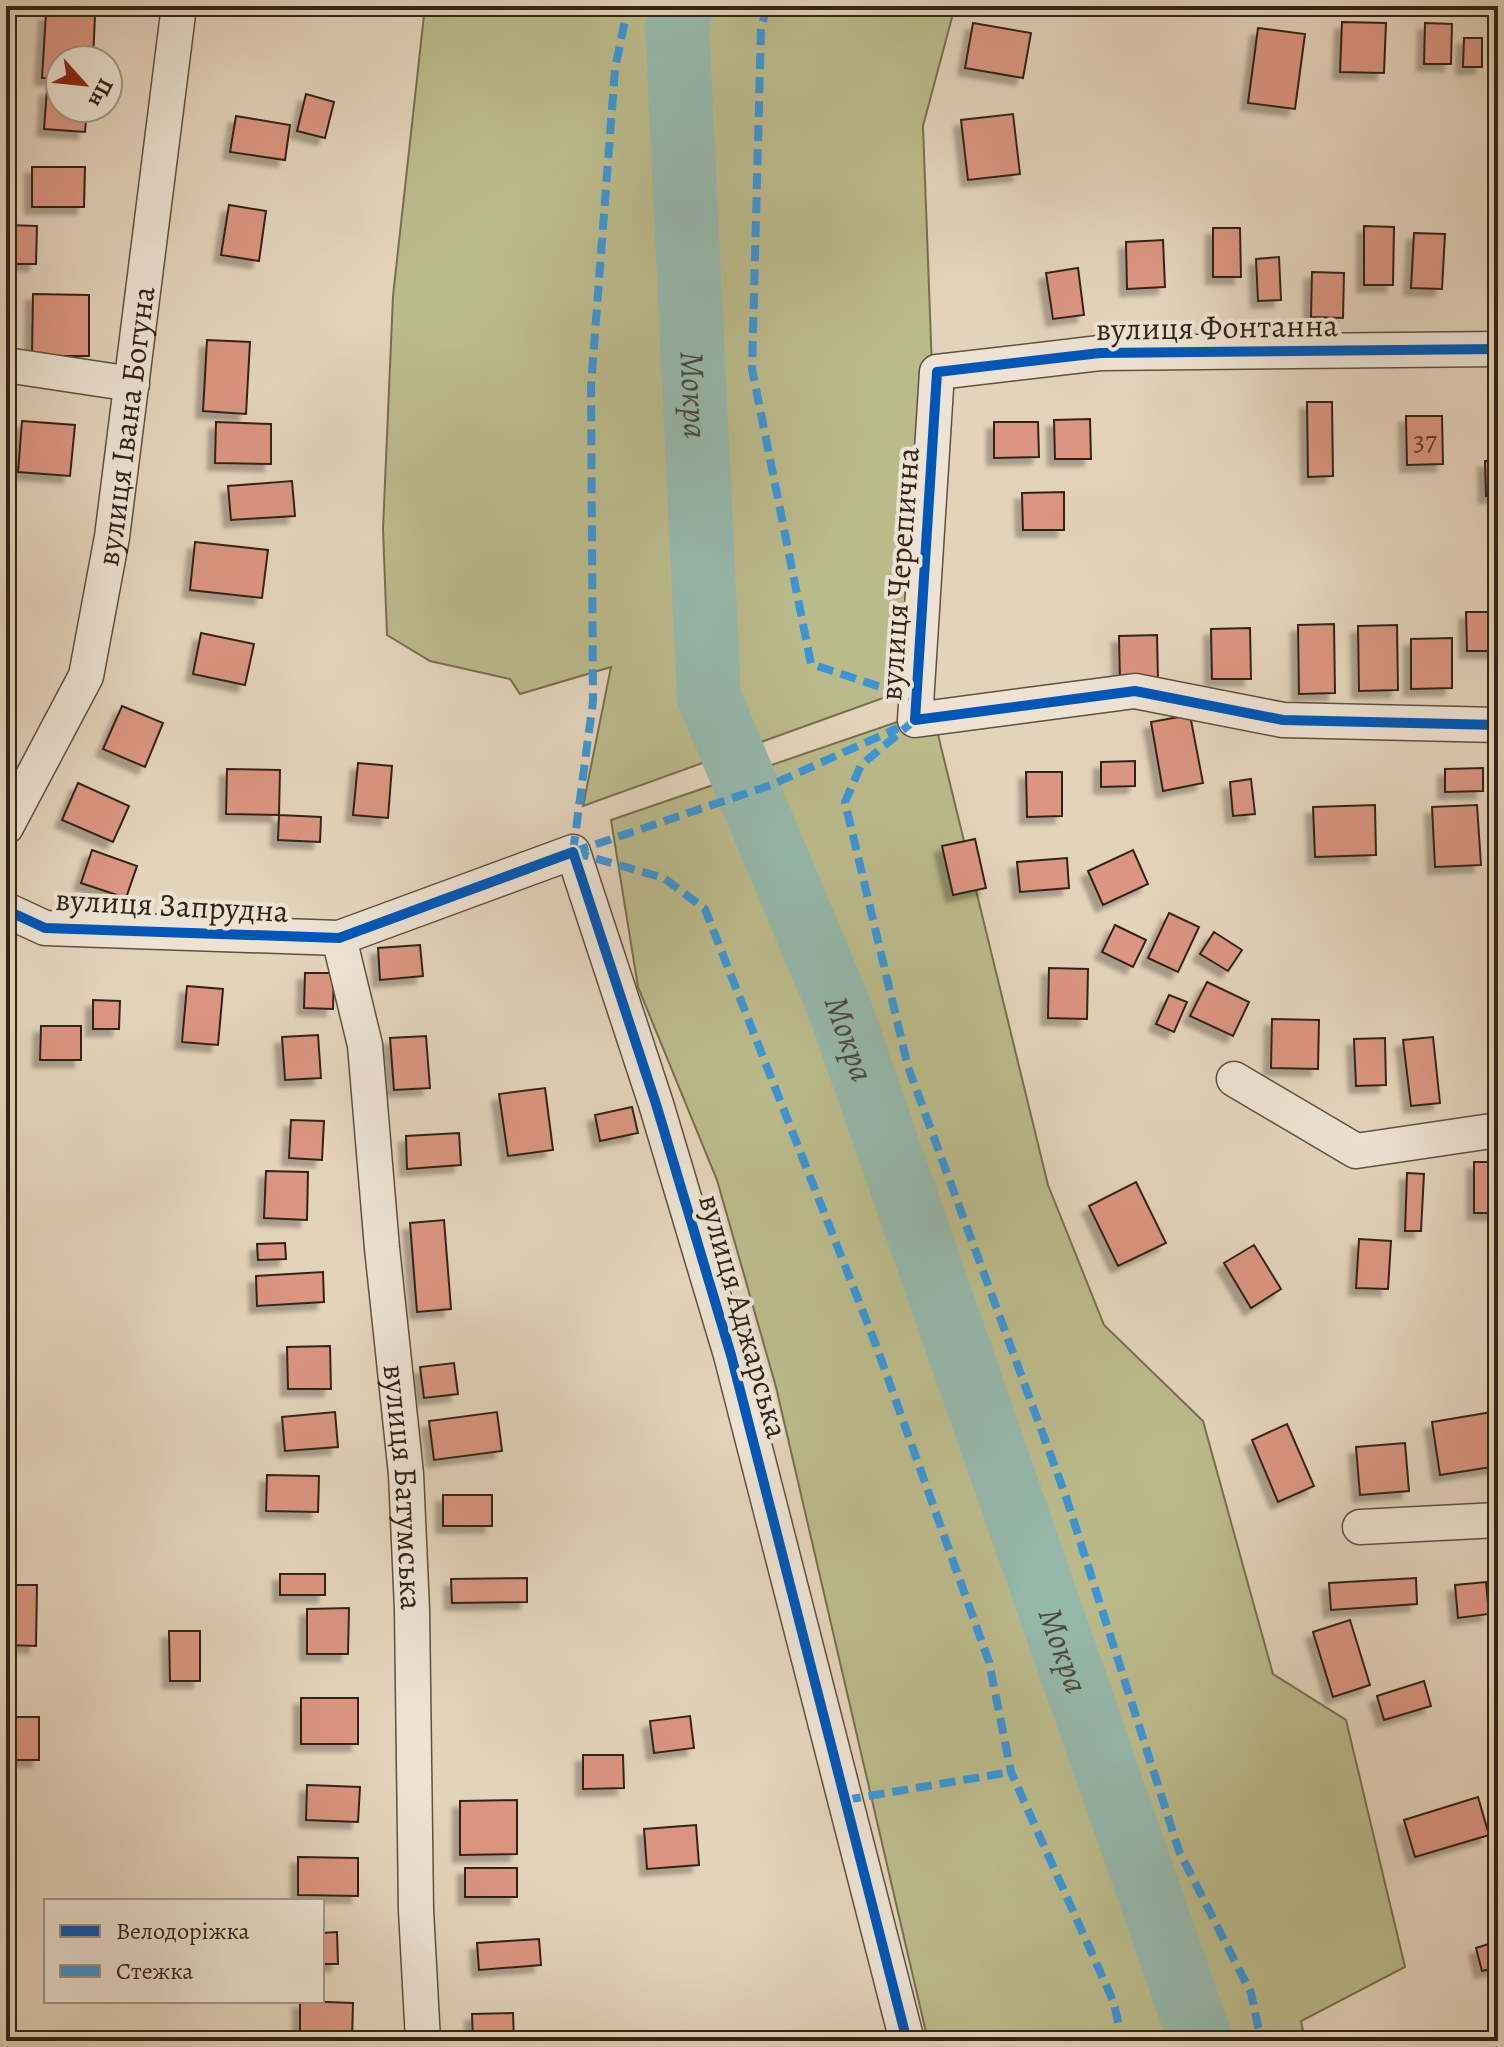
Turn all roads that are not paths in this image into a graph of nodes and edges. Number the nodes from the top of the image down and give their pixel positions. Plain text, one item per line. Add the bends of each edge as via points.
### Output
1 (179, 6) edge
2 (1498, 349) edge
3 (6, 365) edge
4 (937, 372) joint
5 (132, 384) junction
6 (1498, 725) edge
7 (6, 827) edge
8 (6, 910) edge
9 (339, 938) junction
10 (1234, 1079) dead end
11 (1498, 1130) edge
12 (1498, 1520) edge
13 (1360, 1527) dead end
14 (423, 2041) edge
15 (907, 2041) edge

1 - 5 street, вулиця Івана Богуна
2 - 4 street, вулиця Фонтанна via 1100,353
3 - 5 street
4 - 6 street, вулиця Черепична via 915,720 1135,691 1283,720
5 - 7 street, вулиця Івана Богуна via 112,537 86,676
8 - 9 street, вулиця Запрудна via 45,928
9 - 14 street, вулиця Батумська via 365,1045 406,1474
9 - 15 street, вулиця Аджарська via 573,852 731,1355
10 - 11 street via 1356,1151
12 - 13 street

